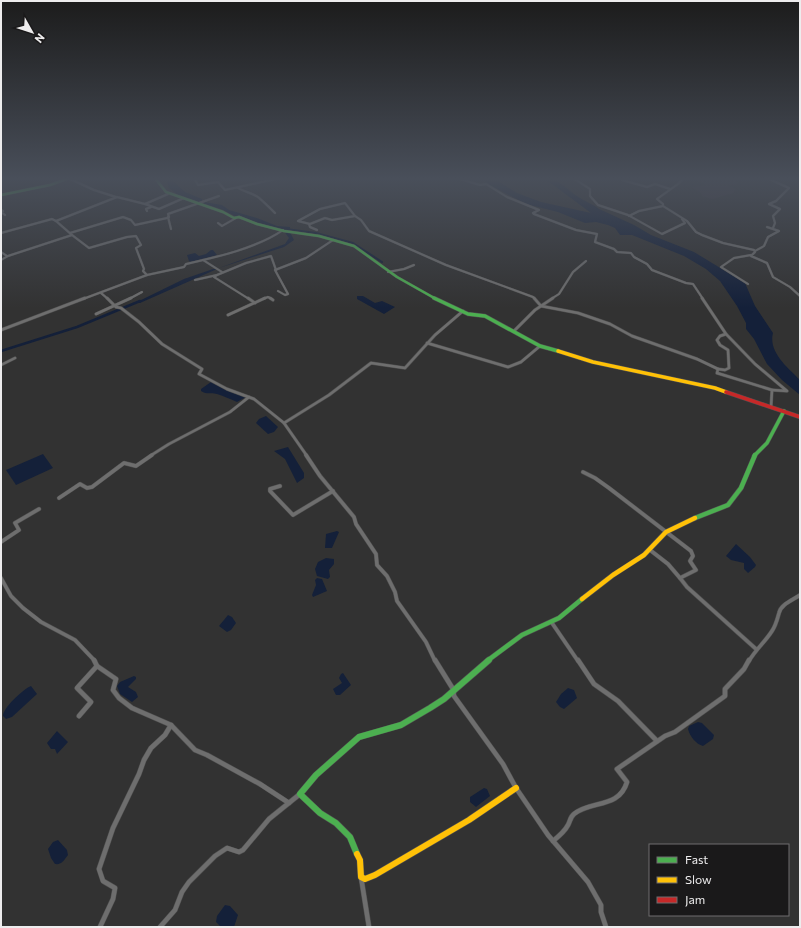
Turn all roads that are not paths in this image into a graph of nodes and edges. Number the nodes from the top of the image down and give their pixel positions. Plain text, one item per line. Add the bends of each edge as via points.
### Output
1 (44, 221) edge
2 (56, 221) edge
3 (110, 221) edge
4 (132, 221) edge
5 (149, 221) edge
6 (169, 221) edge
7 (230, 221) edge
8 (250, 221) edge
9 (299, 221) edge
10 (316, 221) edge
11 (363, 221) edge
12 (553, 221) edge
13 (638, 221) edge
14 (684, 221) edge
15 (687, 221) edge
16 (775, 221) edge
17 (218, 223) dead end
18 (309, 224) junction
19 (222, 226) junction
20 (767, 226) dead end
21 (773, 228) junction
22 (171, 229) dead end
23 (227, 229) dead end
24 (317, 230) dead end
25 (283, 231) junction
26 (1, 234) edge
27 (71, 234) junction
28 (334, 240) junction
29 (89, 248) junction
30 (755, 251) junction
31 (1, 252) edge
32 (91, 252) dead end
33 (751, 255) junction
34 (7, 256) junction
35 (1, 260) edge
36 (203, 260) junction
37 (586, 260) dead end
38 (414, 265) dead end
39 (276, 270) junction
40 (222, 272) junction
41 (388, 272) junction
42 (147, 275) junction
43 (217, 275) junction
44 (769, 278) dead end
45 (774, 279) junction
46 (195, 280) dead end
47 (748, 284) dead end
48 (278, 291) dead end
49 (142, 292) dead end
50 (102, 293) dead end
51 (800, 296) edge
52 (274, 300) dead end
53 (255, 303) junction
54 (115, 306) junction
55 (541, 306) junction
56 (463, 311) junction
57 (96, 314) dead end
58 (228, 315) dead end
59 (1, 330) edge
60 (514, 331) junction
61 (726, 334) junction
62 (427, 343) junction
63 (540, 346) junction
64 (15, 358) dead end
65 (1, 365) edge
66 (718, 369) junction
67 (772, 390) junction
68 (249, 397) junction
69 (771, 407) junction
70 (784, 411) junction
71 (800, 417) edge
72 (284, 423) junction
73 (583, 472) dead end
74 (280, 486) dead end
75 (333, 490) junction
76 (59, 498) dead end
77 (39, 509) dead end
78 (666, 532) junction
79 (1, 542) edge
80 (650, 550) junction
81 (1, 578) edge
82 (680, 578) junction
83 (800, 595) edge
84 (551, 622) junction
85 (756, 649) junction
86 (97, 666) junction
87 (454, 689) junction
88 (80, 716) dead end
89 (171, 725) junction
90 (657, 741) junction
91 (516, 788) junction
92 (300, 794) junction
93 (289, 803) junction
94 (553, 841) junction
95 (361, 877) junction
96 (100, 927) edge
97 (160, 927) edge
98 (368, 927) edge
99 (606, 927) edge

1 - 26 street
2 - 27 street
3 - 27 street
4 - 5 street via 135,225
6 - 22 street
7 - 19 street
8 - 25 street
9 - 18 street
10 - 18 street
11 - 55 street via 369,231 444,264 533,297
12 - 61 street via 576,230 597,234 595,242 617,252 631,253 652,270 692,284
13 - 14 street via 663,234
15 - 30 street via 702,235
16 - 21 street
17 - 19 street
18 - 24 street via 310,228
19 - 23 street
20 - 21 street
21 - 30 street via 779,231 768,237 764,246
25 - 28 street
25 - 36 street
27 - 29 street
27 - 34 street
28 - 39 street via 304,259
28 - 41 street via 360,249
29 - 32 street
29 - 42 street via 136,236 141,245 136,248 143,271
30 - 33 street
31 - 34 street
33 - 45 street via 768,264 768,270
33 - 47 street via 742,256 721,267
34 - 35 street
36 - 40 street
36 - 42 street
37 - 55 street via 573,272 559,294
38 - 41 street via 403,271
39 - 40 street via 271,256
39 - 48 street via 288,294 285,296
40 - 43 street
41 - 56 street via 444,304
42 - 59 street
43 - 46 street
43 - 53 street via 214,278
44 - 45 street
45 - 51 street via 791,287
49 - 54 street
50 - 54 street
52 - 53 street via 268,297
53 - 58 street
54 - 57 street
54 - 68 street via 123,309 162,344 202,369 199,374
55 - 60 street
55 - 66 street via 578,313 617,326 632,336 698,359
56 - 60 street via 484,315
56 - 62 street
60 - 63 street
61 - 66 street via 717,340 728,350 728,368
61 - 67 street via 755,364 787,391
62 - 63 street via 508,367 512,367
62 - 72 street via 404,369 371,363 329,395
63 - 69 street via 593,362 716,388
64 - 65 street
66 - 67 street via 717,374
67 - 69 street
68 - 72 street via 262,403
68 - 76 street via 230,412 169,444 136,466 124,463 92,487 87,488 80,484
69 - 70 street
70 - 71 street
70 - 78 street via 768,443 753,458 741,488 728,505
72 - 75 street via 316,471
73 - 78 street via 597,479
74 - 75 street via 270,491 293,515
75 - 87 street via 354,517 378,557 377,565 387,576 397,602 426,642 437,665
77 - 79 street via 15,523 20,530
78 - 80 street
78 - 82 street via 691,550 693,556 690,561 696,570
80 - 82 street via 668,564
80 - 84 street
81 - 86 street via 11,596 23,608 41,622 75,640
82 - 85 street
83 - 85 street via 783,606 772,632
84 - 87 street via 522,635
84 - 90 street via 594,684 618,701
85 - 90 street via 744,669 725,689 722,700
86 - 88 street via 77,688 91,702
86 - 89 street via 116,680 113,690 129,708
87 - 91 street via 454,696 503,764
87 - 92 street via 438,703 401,725 359,737 316,775
89 - 93 street via 195,750 271,788
89 - 96 street via 144,760 113,828 106,855 99,869 103,881 115,888 113,899
90 - 94 street via 618,767 618,772 627,782 620,795 574,814
91 - 94 street
91 - 95 street via 425,847 375,875 365,879
92 - 93 street
92 - 95 street via 320,813 336,822 350,837 360,860
93 - 97 street via 269,819 243,850 239,852 227,848 215,856 189,882 175,910
94 - 99 street via 588,882 601,905
95 - 98 street

